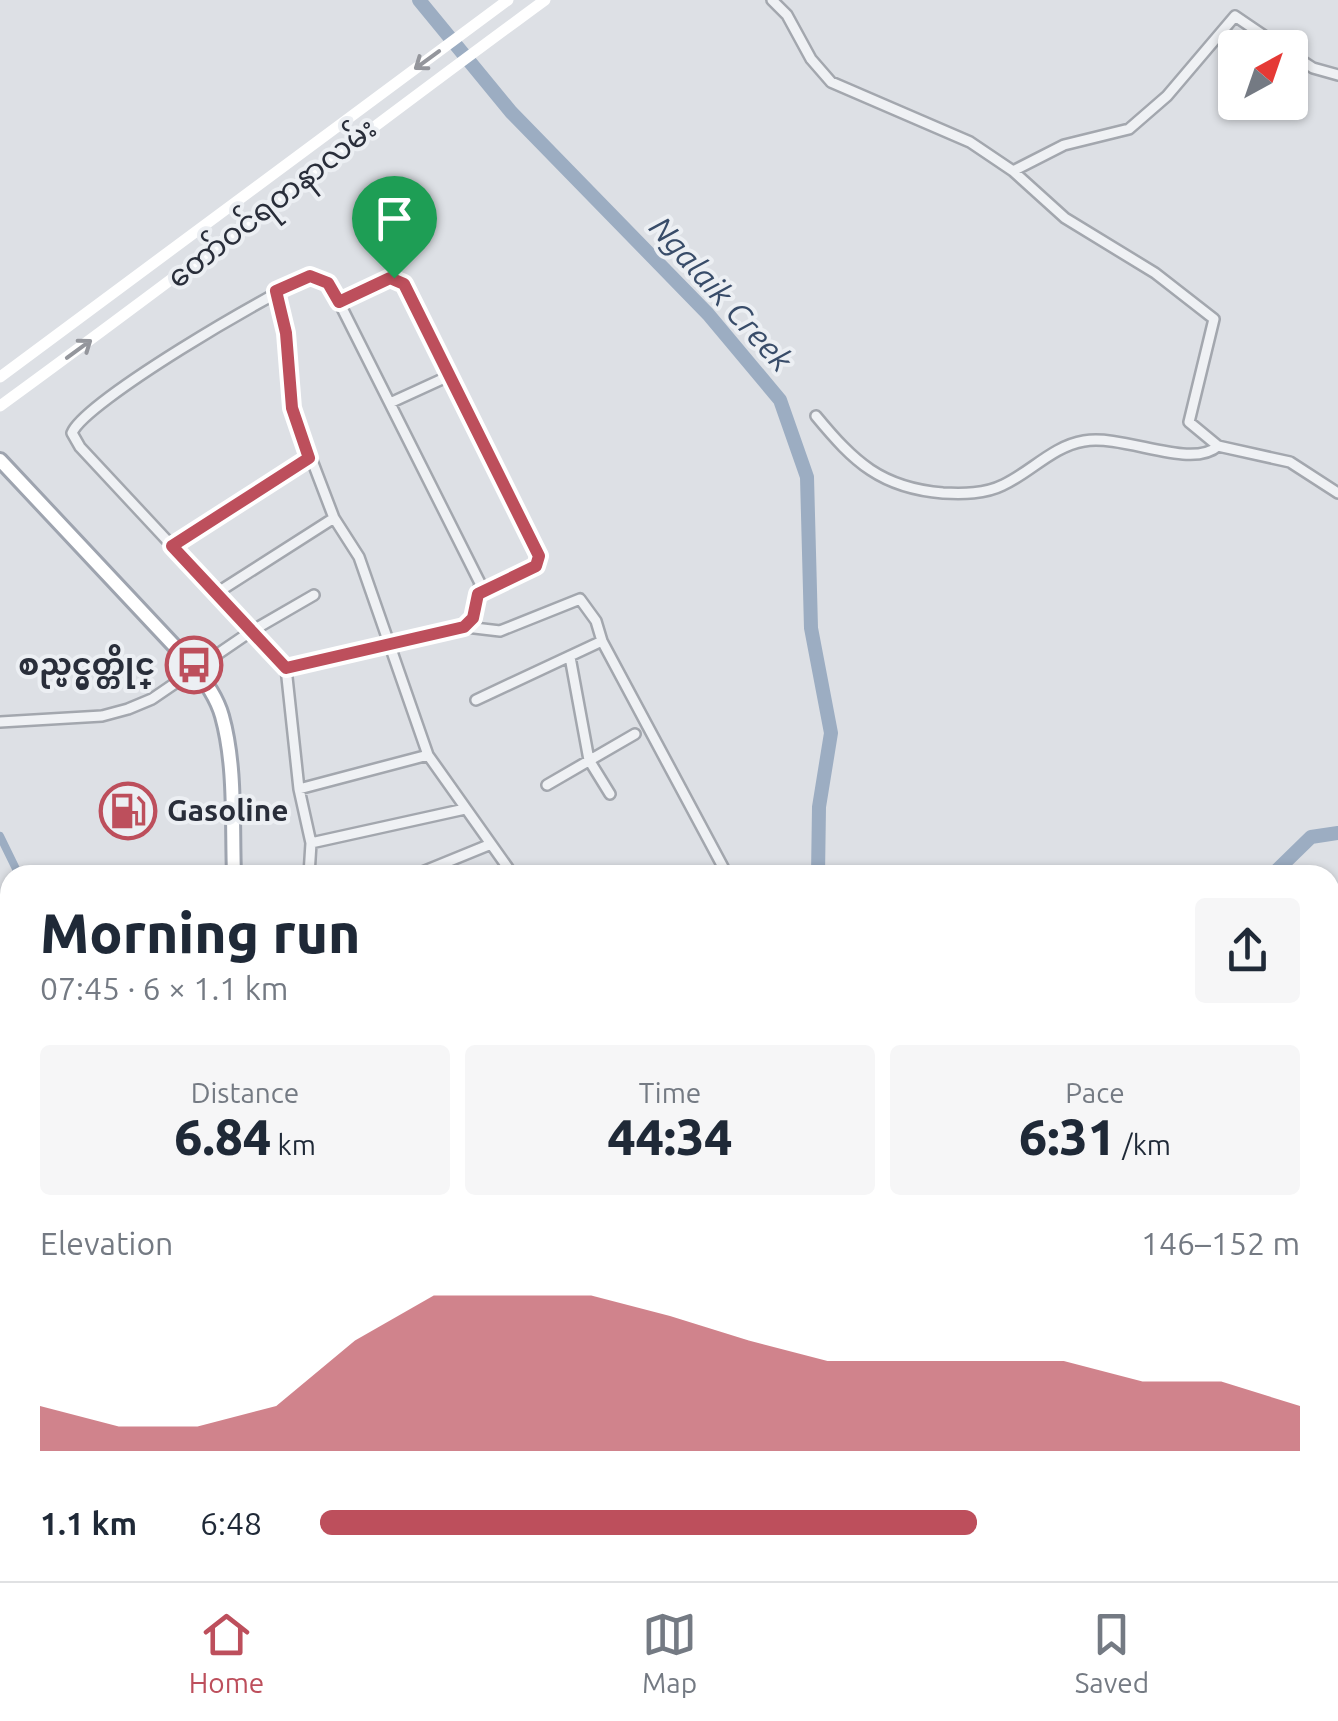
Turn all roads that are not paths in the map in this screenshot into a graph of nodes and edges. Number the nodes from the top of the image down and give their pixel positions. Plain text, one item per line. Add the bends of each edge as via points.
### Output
1 (545, 0) edge
2 (772, 0) edge
3 (506, 2) edge
4 (1223, 30) edge
5 (1256, 30) edge
6 (1218, 36) edge
7 (1308, 65) edge
8 (1338, 76) edge
9 (1013, 172) junction
10 (276, 291) junction
11 (339, 302) junction
12 (449, 376) junction
13 (0, 377) edge
14 (390, 403) junction
15 (0, 406) edge
16 (816, 416) dead end
17 (1218, 446) junction
18 (309, 458) junction
19 (0, 460) edge
20 (1338, 493) edge
21 (334, 518) junction
22 (172, 546) junction
23 (215, 594) junction
24 (478, 594) junction
25 (314, 595) dead end
26 (464, 627) junction
27 (250, 632) junction
28 (602, 641) junction
29 (392, 646) junction
30 (570, 657) junction
31 (195, 668) junction
32 (286, 668) junction
33 (476, 700) dead end
34 (0, 722) edge
35 (635, 734) dead end
36 (428, 755) junction
37 (590, 760) junction
38 (547, 786) dead end
39 (298, 789) junction
40 (610, 794) dead end
41 (465, 809) junction
42 (311, 842) junction
43 (491, 844) junction
44 (234, 865) edge
45 (310, 865) edge
46 (440, 865) edge
47 (506, 865) edge
48 (722, 865) edge

15 -> 1 main road, တော်ဝင်ရတနာလမ်း
2 - 9 street via 832,82 952,132
3 -> 13 main road, တော်ဝင်ရတနာလမ်း
4 - 5 street via 1235,16
6 - 9 street via 1160,104 1129,129 1064,146
7 - 8 street
9 - 17 street via 1065,218 1214,319 1189,422
10 - 11 street via 310,276 328,283
10 - 18 street via 292,408
10 - 22 street via 76,423 72,433 80,447
11 - 12 street via 398,279
11 - 14 street
12 - 14 street
12 - 24 street via 539,556 536,566
14 - 24 street via 480,584
16 - 17 street via 844,450 874,472 927,492 999,488 1082,441 1118,439 1193,457
17 - 20 street via 1290,462
18 - 21 street
18 - 22 street
19 - 31 main road
21 - 23 street
21 - 29 street via 359,557
22 - 23 street
23 - 27 street
24 - 26 street
25 - 27 street
26 - 28 street via 500,630 580,599
26 - 29 street
27 - 31 street
27 - 32 street
28 - 30 street
28 - 48 street
29 - 32 street
29 - 36 street
30 - 33 street
30 - 37 street
31 - 34 street via 152,699 102,716
31 - 44 main road via 222,715
32 - 39 street
35 - 37 street
36 - 39 street
36 - 41 street
37 - 38 street
37 - 40 street
39 - 42 street
41 - 42 street
41 - 43 street
42 - 45 street
43 - 46 street
43 - 47 street

